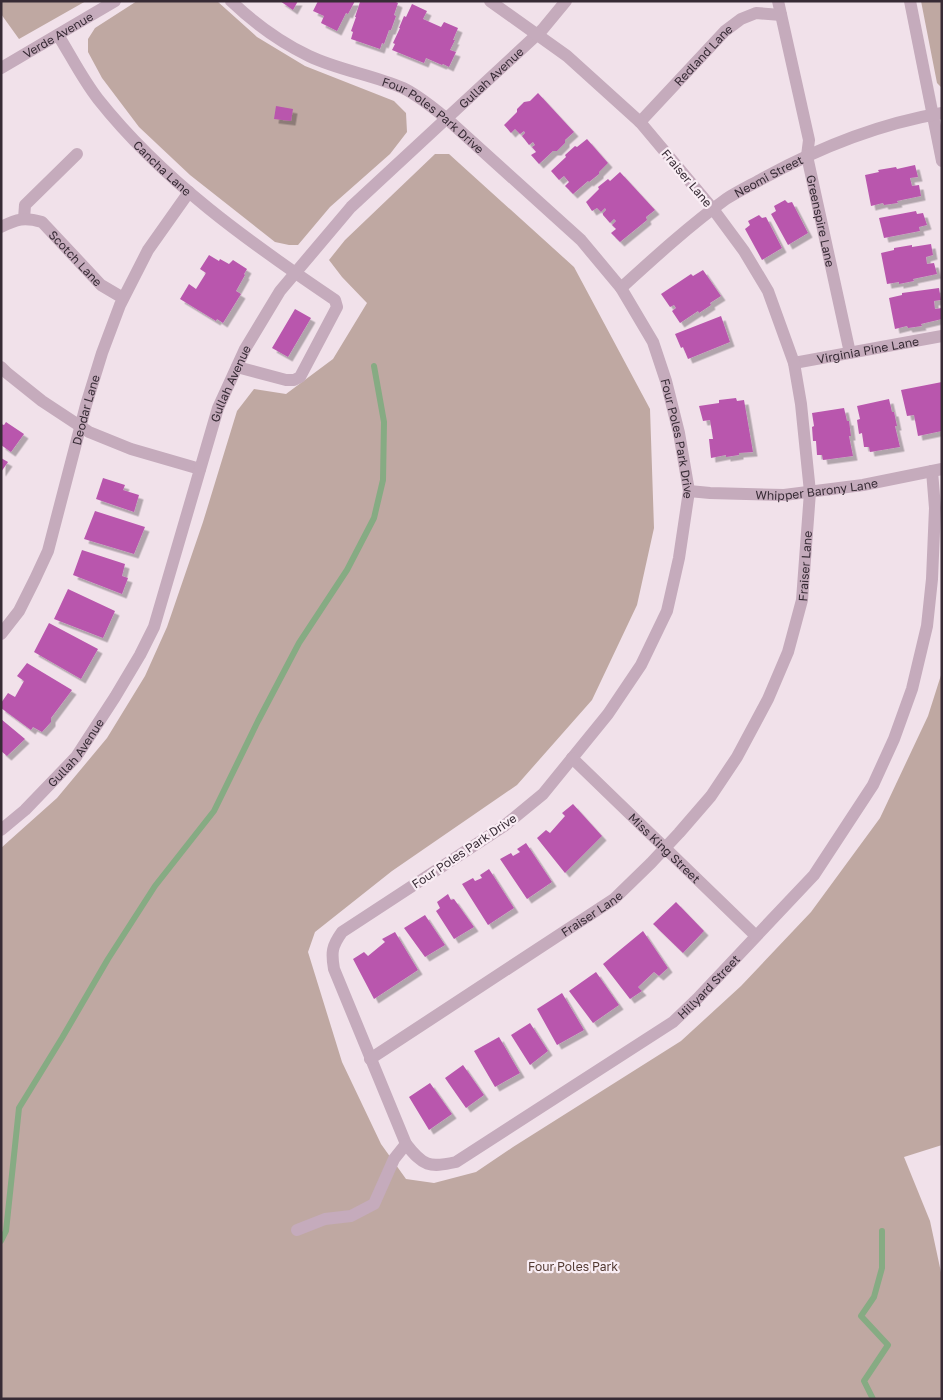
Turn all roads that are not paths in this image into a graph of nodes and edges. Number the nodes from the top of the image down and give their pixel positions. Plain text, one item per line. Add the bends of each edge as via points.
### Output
1 (115, 1) edge
2 (231, 1) edge
3 (490, 1) edge
4 (566, 1) edge
5 (778, 1) edge
6 (910, 1) edge
7 (781, 15) junction
8 (537, 34) junction
9 (58, 35) junction
10 (1, 68) edge
11 (937, 113) edge
12 (446, 118) junction
13 (640, 122) junction
14 (77, 154) dead end
15 (807, 156) junction
16 (942, 161) edge
17 (188, 192) junction
18 (713, 209) junction
19 (24, 219) junction
20 (1, 227) edge
21 (294, 273) junction
22 (621, 288) junction
23 (123, 298) junction
24 (942, 336) edge
25 (850, 353) junction
26 (794, 363) junction
27 (1, 367) edge
28 (237, 367) junction
29 (80, 426) junction
30 (200, 469) junction
31 (937, 470) edge
32 (689, 491) junction
33 (810, 492) junction
34 (1, 634) edge
35 (572, 758) junction
36 (1, 830) edge
37 (665, 848) junction
38 (756, 936) junction
39 (335, 942) joint
40 (370, 1059) junction
41 (406, 1144) junction
42 (297, 1230) dead end

1 - 9 street, Verde Avenue
2 - 12 street, Four Poles Park Drive via 274,36 309,56 403,88
3 - 8 street, Fraiser Lane
4 - 8 street, Gullah Avenue
5 - 7 street, Greenspire Lane
6 - 11 street
7 - 13 street, Redland Lane via 756,13 725,31
7 - 15 street, Greenspire Lane via 809,140
8 - 12 street, Gullah Avenue
8 - 13 street, Fraiser Lane via 567,56
9 - 10 street, Verde Avenue
9 - 17 street, Cancha Lane via 116,122
11 - 15 street, Neomi Street via 852,137
11 - 16 street
12 - 21 street, Gullah Avenue via 350,207
12 - 22 street, Four Poles Park Drive via 581,240
13 - 18 street, Fraiser Lane
14 - 19 street via 25,205
15 - 18 street, Neomi Street
15 - 25 street, Greenspire Lane
17 - 21 street, Cancha Lane
17 - 23 street, Deodar Lane via 148,250
18 - 22 street, Neomi Street
18 - 26 street, Fraiser Lane via 744,250 768,291
19 - 20 street
19 - 23 street, Scotch Lane via 42,222 101,286
21 - 28 street, Gullah Avenue via 280,291
21 - 28 street, Cancha Lane via 335,300 338,307 300,377 286,380
22 - 32 street, Four Poles Park Drive via 653,342 679,433
23 - 29 street, Deodar Lane
24 - 25 street, Virginia Pine Lane
25 - 26 street, Virginia Pine Lane
26 - 33 street, Fraiser Lane
27 - 29 street via 42,401
28 - 30 street, Gullah Avenue via 218,408
29 - 30 street via 131,449
29 - 34 street, Deodar Lane via 48,551 19,611
30 - 36 street, Gullah Avenue via 154,627 140,655 76,757
31 - 33 street, Whipper Barony Lane
31 - 38 street, Hillyard Street via 928,626 897,731 873,785 814,875
32 - 33 street, Whipper Barony Lane via 784,495
32 - 35 street, Four Poles Park Drive via 667,611 641,665 608,714
33 - 37 street, Fraiser Lane via 802,600 788,652 768,699 737,757 711,796
35 - 37 street, Miss King Street
35 - 39 street, Four Poles Park Drive via 543,794 504,826 342,932
37 - 38 street, Miss King Street
37 - 40 street, Fraiser Lane via 614,900
38 - 41 street, Hillyard Street via 673,1022 456,1162 430,1165 417,1160
39 - 40 street, Hillyard Street via 332,953 334,969
40 - 41 street, Hillyard Street
41 - 42 street via 394,1160 374,1204 351,1216 325,1219

